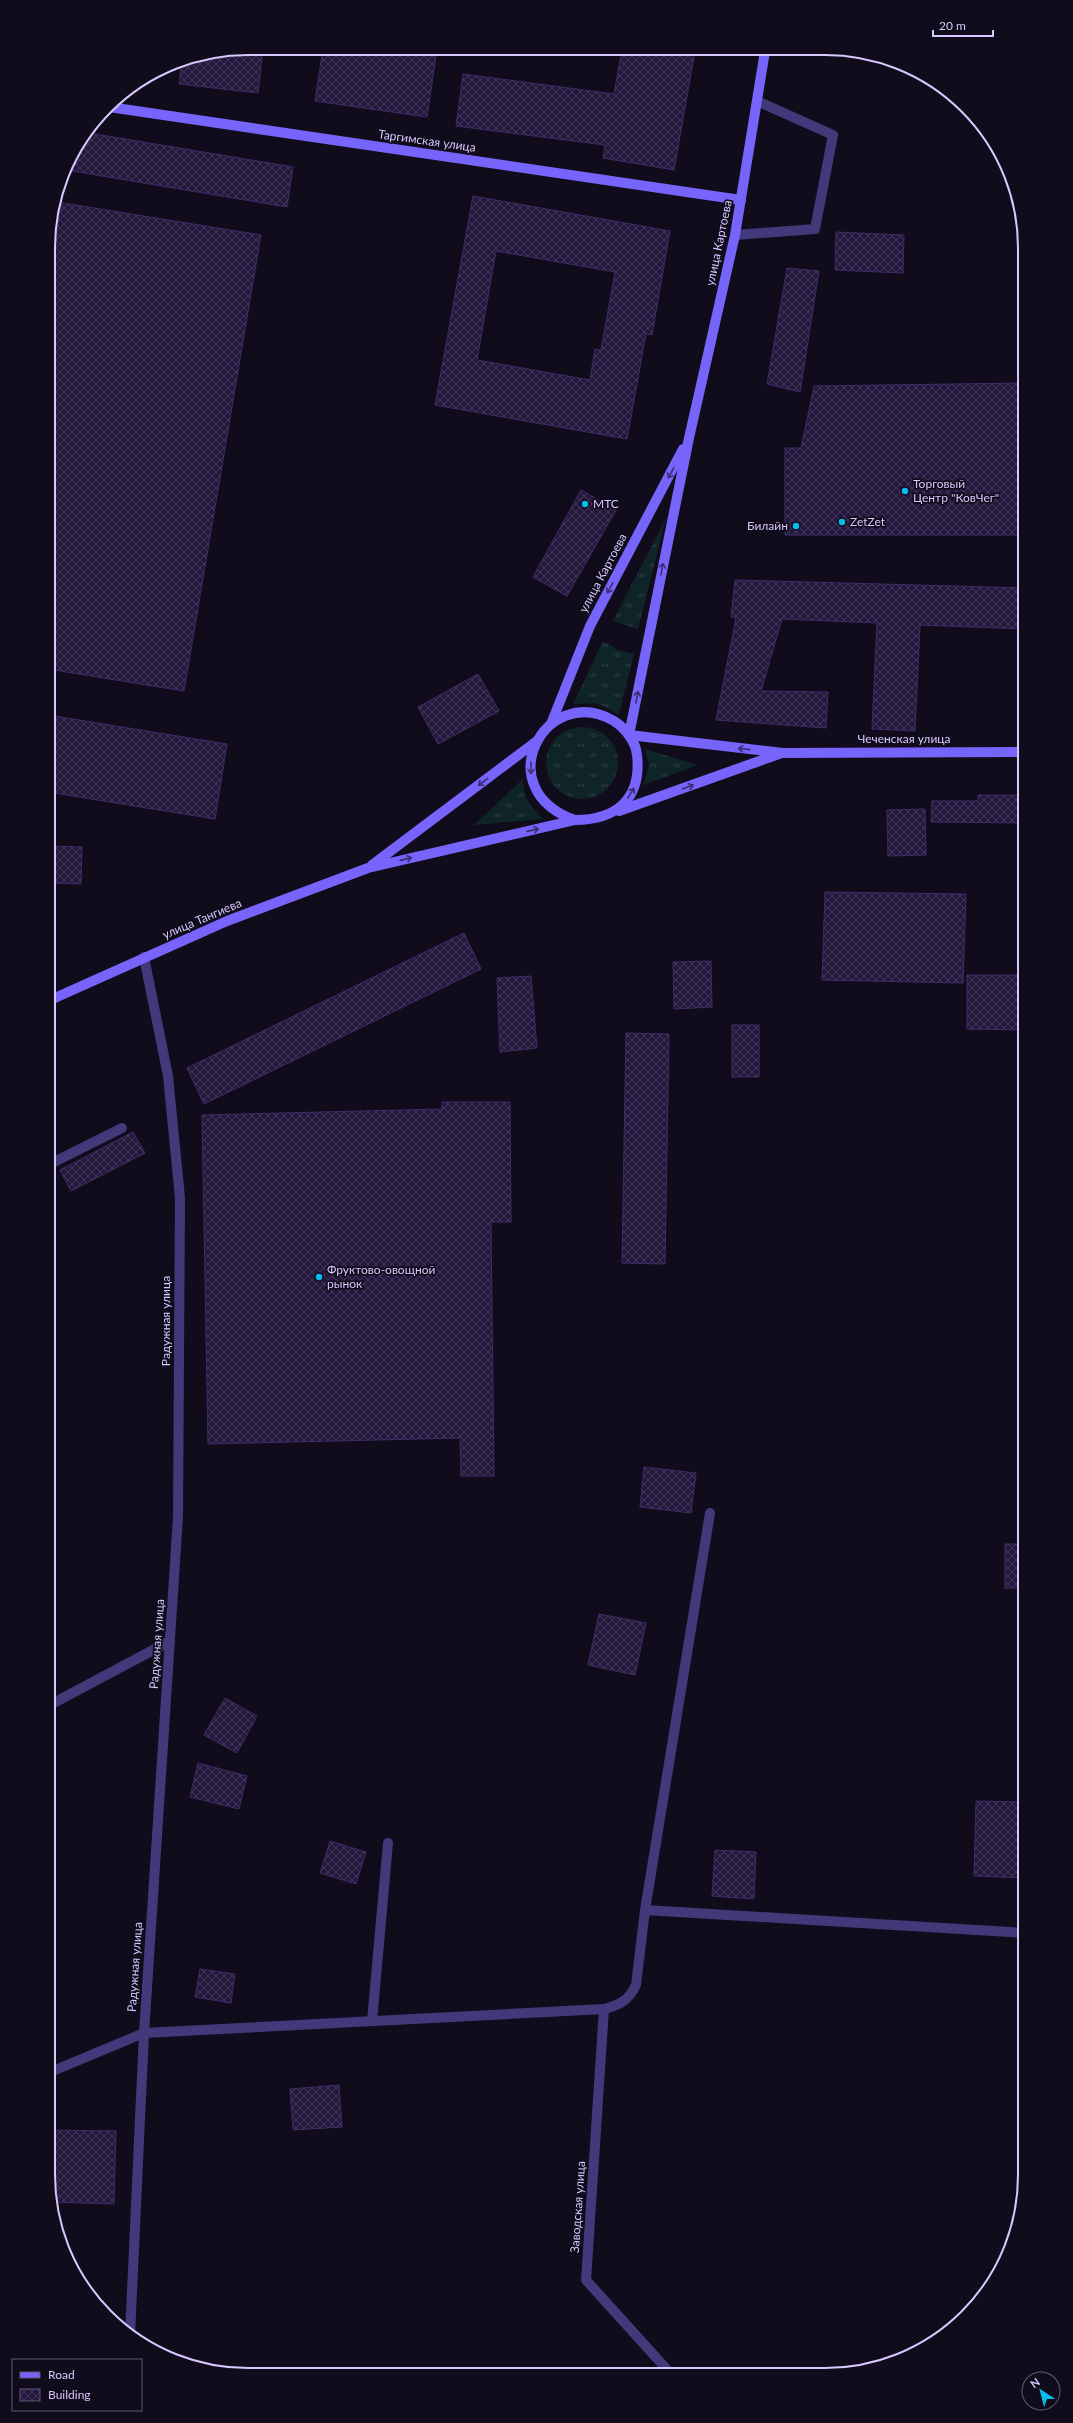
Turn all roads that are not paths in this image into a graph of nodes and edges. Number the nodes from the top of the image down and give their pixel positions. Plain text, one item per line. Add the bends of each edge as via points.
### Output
1 (764, 55) edge
2 (757, 101) junction
3 (115, 108) edge
4 (741, 200) junction
5 (735, 235) junction
6 (689, 438) junction
7 (551, 724) junction
8 (629, 735) junction
9 (536, 741) junction
10 (1018, 752) edge
11 (783, 753) junction
12 (612, 814) junction
13 (575, 820) junction
14 (368, 868) junction
15 (144, 957) junction
16 (55, 998) edge
17 (122, 1128) dead end
18 (55, 1162) edge
19 (710, 1513) dead end
20 (170, 1641) junction
21 (55, 1702) edge
22 (388, 1843) dead end
23 (645, 1910) junction
24 (1018, 1933) edge
25 (604, 2009) junction
26 (372, 2021) junction
27 (144, 2033) junction
28 (55, 2070) edge
29 (130, 2328) edge
30 (666, 2368) edge

1 - 2 main road, улица Картоева
2 - 4 main road, улица Картоева
2 - 5 street via 834,135 815,229
3 - 4 main road, Таргимская улица
4 - 5 main road, улица Картоева
5 - 6 main road, улица Картоева
6 -> 7 main road, улица Картоева via 590,626
8 -> 6 main road, улица Картоева
7 - 8 main road via 564,716 593,713 619,724
7 - 9 main road
11 -> 8 main road, Чеченская улица
12 -> 8 main road via 626,802 635,787 639,769 638,758
9 -> 13 main road via 531,758 531,774 536,790 545,804 559,814
9 -> 14 main road
10 - 11 main road, Чеченская улица
12 -> 11 main road, Чеченская улица
12 - 13 main road via 594,820
14 -> 13 main road
14 - 15 main road, улица Тангиева via 227,921
15 - 16 main road, улица Тангиева
15 - 20 street, Радужная улица via 168,1076 180,1198 178,1517
17 - 18 street
19 - 23 street
20 - 21 street
20 - 27 street, Радужная улица
22 - 26 street
23 - 24 street
23 - 25 street via 636,1985 631,1996 618,2006
25 - 26 street
25 - 30 street, Заводская улица via 586,2280
26 - 27 street
27 - 28 street
27 - 29 street, Радужная улица

